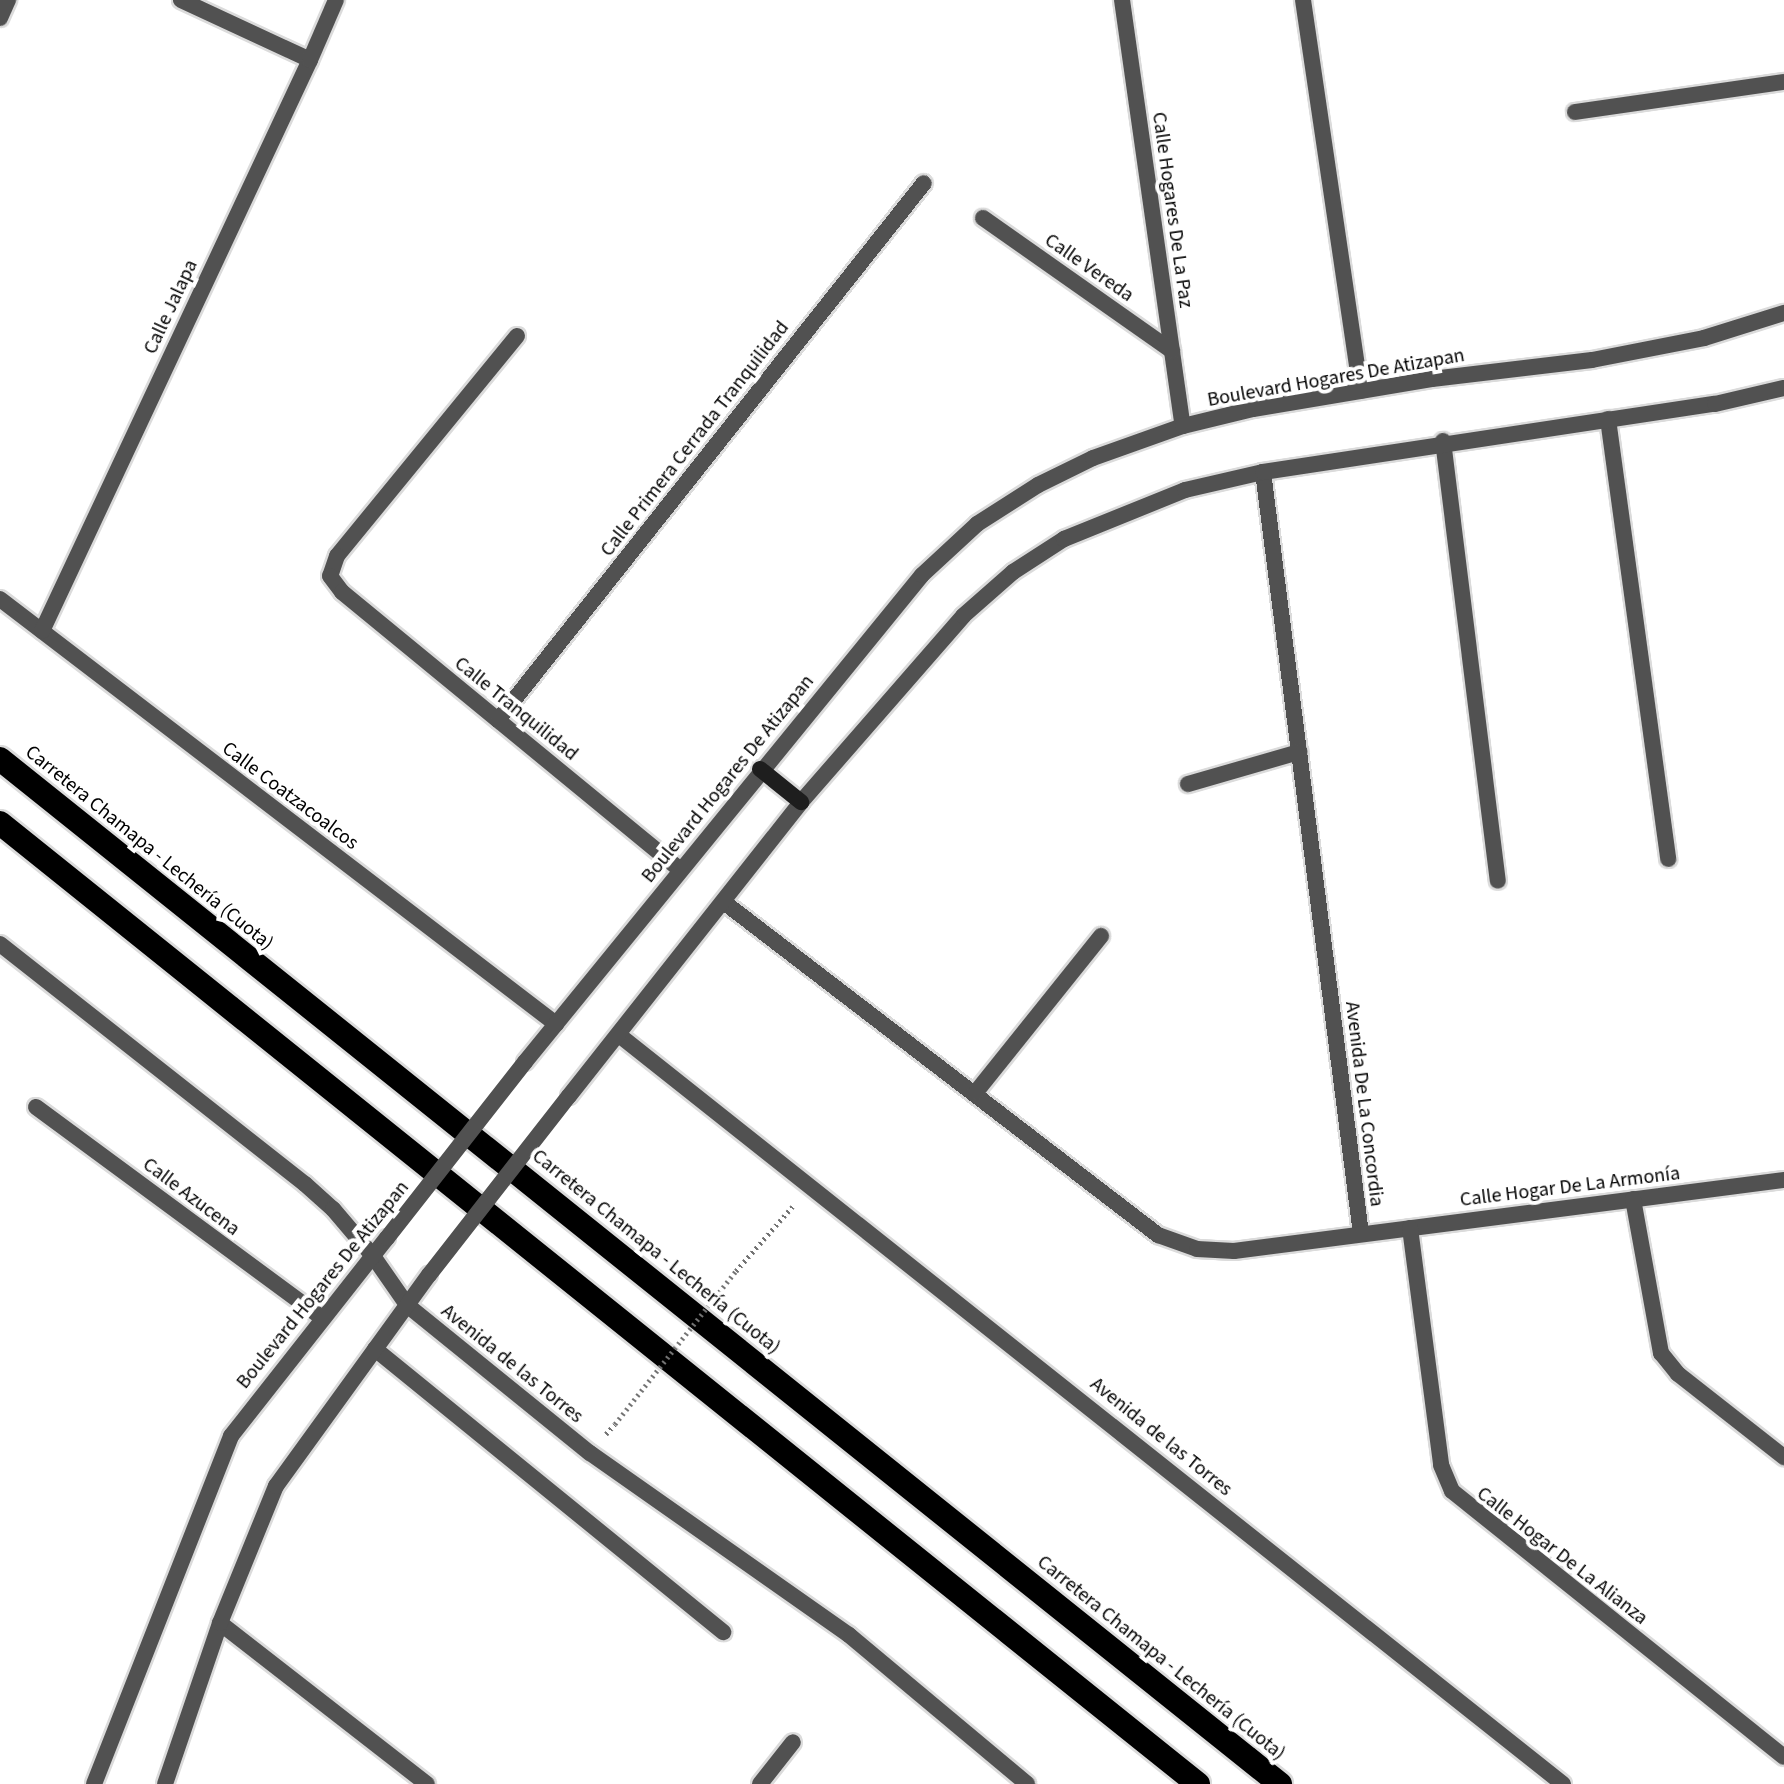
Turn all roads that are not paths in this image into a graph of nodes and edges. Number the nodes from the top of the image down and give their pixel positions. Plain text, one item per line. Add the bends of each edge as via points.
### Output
1 (8, 0) edge
2 (181, 0) edge
3 (336, 0) edge
4 (1122, 0) edge
5 (1303, 0) edge
6 (0, 18) edge
7 (310, 60) junction
8 (1784, 82) edge
9 (1575, 112) dead end
10 (924, 183) dead end
11 (983, 218) dead end
12 (1784, 313) edge
13 (517, 336) dead end
14 (1172, 351) junction
15 (1784, 388) edge
16 (1361, 391) junction
17 (1608, 419) junction
18 (1183, 426) junction
19 (1443, 441) junction
20 (1263, 472) junction
21 (0, 599) edge
22 (42, 631) junction
23 (498, 720) junction
24 (1299, 752) junction
25 (0, 759) edge
26 (760, 769) junction
27 (1188, 784) dead end
28 (801, 802) junction
29 (0, 823) edge
30 (1668, 859) dead end
31 (680, 870) junction
32 (1498, 881) dead end
33 (725, 903) junction
34 (1101, 936) dead end
35 (0, 944) edge
36 (556, 1024) junction
37 (619, 1035) junction
38 (976, 1092) junction
39 (36, 1107) dead end
40 (1784, 1180) edge
41 (1633, 1199) junction
42 (1410, 1228) junction
43 (1361, 1234) junction
44 (373, 1256) junction
45 (407, 1305) junction
46 (322, 1318) junction
47 (375, 1349) junction
48 (1784, 1457) edge
49 (220, 1623) junction
50 (723, 1632) dead end
51 (793, 1742) dead end
52 (1784, 1757) edge
53 (94, 1784) edge
54 (165, 1784) edge
55 (427, 1784) edge
56 (760, 1784) edge
57 (1027, 1784) edge
58 (1198, 1784) edge
59 (1280, 1784) edge
60 (1563, 1784) edge

1 - 6 street
2 - 7 street
3 - 7 street, Calle Jalapa
4 - 14 street, Calle Hogares De La Paz
5 - 16 street
7 - 22 street, Calle Jalapa
8 - 9 street
10 - 23 street, Calle Primera Cerrada Tranquilidad
11 - 14 street, Calle Vereda
12 - 16 street, Boulevard Hogares De Atizapan via 1704,338 1592,360
13 - 23 street, Calle Tranquilidad via 337,556 330,576 342,592
14 - 18 street, Calle Hogares De La Paz
15 - 17 street
16 - 18 street, Boulevard Hogares De Atizapan
17 - 19 street
17 - 30 street
18 - 26 street, Boulevard Hogares De Atizapan via 1093,458 977,524 922,575
19 - 20 street
19 - 32 street
20 - 24 street, Avenida De La Concordia
20 - 28 street via 1185,490 1118,514 1013,572 963,616
21 - 22 street, Calle Coatzacoalcos
22 - 36 street, Calle Coatzacoalcos
23 - 31 street, Calle Tranquilidad
24 - 27 street
24 - 43 street, Avenida De La Concordia
25 - 59 highway, Carretera Chamapa - Lechería (Cuota)
26 - 28 main road
26 - 31 street, Boulevard Hogares De Atizapan
28 - 33 street
29 - 58 highway
31 - 36 street, Boulevard Hogares De Atizapan
33 - 37 street
33 - 38 street, Avenida De La Concordia
34 - 38 street
35 - 44 street, Avenida de las Torres via 305,1184
36 - 44 street, Boulevard Hogares De Atizapan, bridge
37 - 45 street, bridge
37 - 60 street, Avenida de las Torres
38 - 43 street, Avenida De La Concordia via 1158,1235 1197,1249 1234,1251
39 - 46 street, Calle Azucena
40 - 41 street, Calle Hogar De La Armonía
41 - 42 street, Calle Hogar De La Armonía
41 - 48 street via 1661,1353 1678,1374
42 - 43 street, Calle Hogar De La Armonía
42 - 52 street, Calle Hogar De La Alianza via 1441,1465 1452,1491
44 - 45 street, Avenida de las Torres
44 - 46 street, Boulevard Hogares De Atizapan
45 - 47 street
45 - 57 street, Avenida de las Torres via 590,1453 849,1635
46 - 53 street, Boulevard Hogares De Atizapan via 231,1436
47 - 49 street via 276,1486
47 - 50 street
49 - 54 street
49 - 55 street
51 - 56 street

